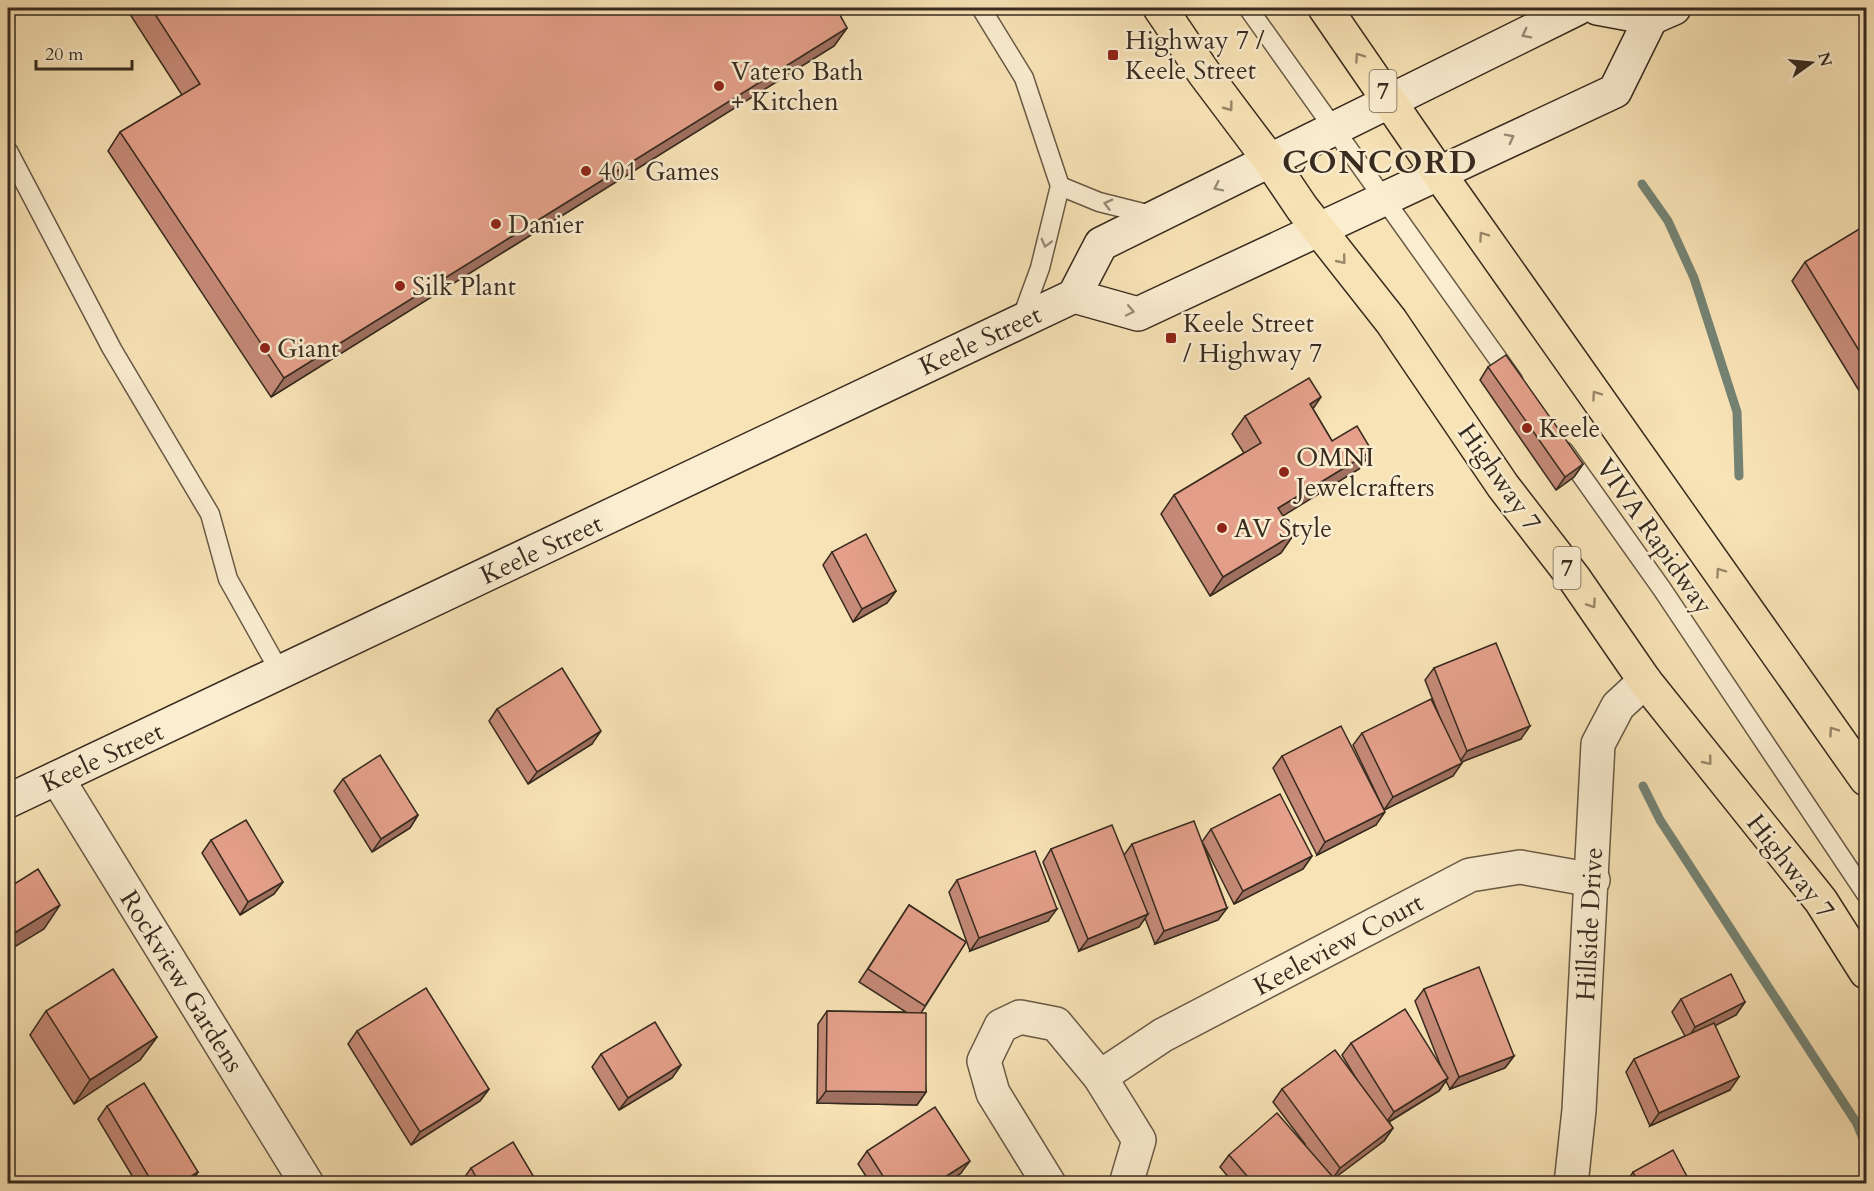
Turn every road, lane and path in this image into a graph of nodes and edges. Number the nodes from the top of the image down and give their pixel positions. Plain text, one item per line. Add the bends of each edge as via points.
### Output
1 (981, 8) edge
2 (1160, 8) edge
3 (1248, 8) edge
4 (1325, 8) edge
5 (1578, 8) edge
6 (1597, 8) edge
7 (1663, 13) edge
8 (1391, 102) junction
9 (1334, 130) junction
10 (8, 151) edge
11 (1271, 162) junction
12 (1440, 175) junction
13 (1060, 186) junction
14 (1384, 200) junction
15 (1158, 217) junction
16 (1318, 229) junction
17 (1074, 296) junction
18 (1021, 320) junction
19 (1523, 394) edge
20 (1551, 433) edge
21 (280, 672) junction
22 (1645, 681) junction
23 (57, 778) junction
24 (1866, 779) edge
25 (8, 801) edge
26 (1593, 880) junction
27 (1866, 894) edge
28 (1866, 972) edge
29 (1100, 1077) junction
30 (307, 1184) edge
31 (1049, 1184) edge
32 (1126, 1184) edge
33 (1571, 1184) edge

1 - 13 lane via 1024,78
2 -> 11 main road, Highway 7 / 7
3 - 9 lane
8 -> 4 main road, 7
5 -> 8 main road
6 - 7 main road
12 -> 7 main road via 1615,91
8 - 9 main road
8 - 12 main road, 7
9 - 11 main road
9 - 14 lane
10 - 21 lane via 112,349 210,514 228,579
11 -> 15 main road
11 - 16 main road, Highway 7 / 7
12 - 14 main road
24 -> 12 main road, 7
15 -> 13 lane via 1099,202
13 -> 18 lane via 1040,268
14 - 16 main road
14 - 19 lane
15 - 17 main road via 1101,244
17 -> 16 main road via 1138,314
16 -> 22 main road, Highway 7 / 7 via 1397,330 1503,486 1574,578
17 - 18 main road, Keele Street
18 - 21 main road, Keele Street
20 - 27 lane, VIVA Rapidway via 1662,589
21 - 23 main road, Keele Street
22 - 26 main road, Hillside Drive via 1617,706 1598,744
22 -> 28 main road, Highway 7 / 7 via 1821,901
23 - 25 main road, Keele Street
23 - 30 main road, Rockview Gardens
26 - 29 main road, Keeleview Court via 1520,867 1470,875 1163,1035
26 - 33 main road, Hillside Drive
29 - 31 main road via 1056,1024 1020,1017 1001,1026 996,1035 984,1061 993,1093
29 - 32 main road via 1139,1140

